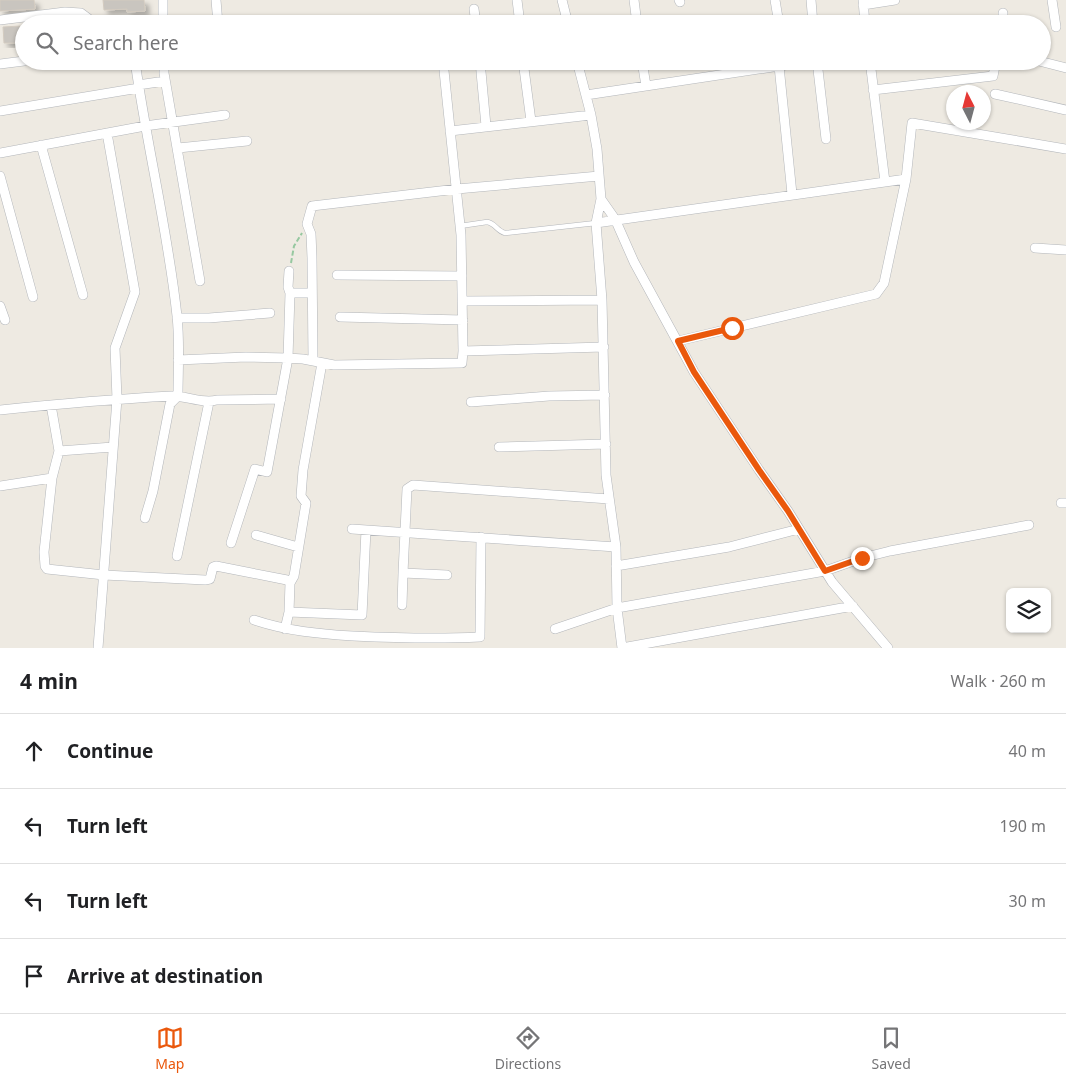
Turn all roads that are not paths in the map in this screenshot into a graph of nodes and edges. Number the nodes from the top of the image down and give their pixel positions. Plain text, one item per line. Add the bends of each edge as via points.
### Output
1 (163, 0) edge
2 (216, 0) edge
3 (517, 0) edge
4 (562, 0) edge
5 (634, 0) edge
6 (775, 0) edge
7 (811, 0) edge
8 (896, 0) edge
9 (1052, 0) edge
10 (863, 3) edge
11 (474, 9) dead end
12 (41, 15) edge
13 (84, 15) edge
14 (163, 15) edge
15 (217, 15) edge
16 (475, 15) edge
17 (519, 15) edge
18 (566, 15) edge
19 (636, 15) edge
20 (778, 15) edge
21 (812, 15) edge
22 (15, 18) edge
23 (0, 20) edge
24 (1056, 27) dead end
25 (15, 62) edge
26 (0, 64) edge
27 (1051, 64) edge
28 (1066, 68) edge
29 (136, 70) edge
30 (165, 70) edge
31 (443, 70) edge
32 (481, 70) edge
33 (524, 70) edge
34 (579, 70) edge
35 (643, 70) edge
36 (745, 70) edge
37 (782, 70) edge
38 (818, 70) edge
39 (871, 70) edge
40 (995, 70) edge
41 (166, 81) junction
42 (139, 86) junction
43 (646, 86) junction
44 (873, 90) junction
45 (995, 94) dead end
46 (586, 95) junction
47 (1066, 110) edge
48 (0, 111) edge
49 (225, 115) dead end
50 (591, 115) junction
51 (173, 121) junction
52 (531, 121) junction
53 (144, 126) junction
54 (486, 126) junction
55 (450, 130) junction
56 (107, 133) junction
57 (826, 139) dead end
58 (247, 141) dead end
59 (41, 145) junction
60 (178, 148) junction
61 (1066, 149) edge
62 (0, 153) edge
63 (0, 176) edge
64 (599, 176) junction
65 (906, 180) junction
66 (885, 182) junction
67 (457, 189) junction
68 (792, 194) junction
69 (601, 199) junction
70 (615, 219) junction
71 (596, 223) junction
72 (460, 226) junction
73 (1036, 248) dead end
74 (1066, 250) edge
75 (290, 271) road end
76 (337, 275) dead end
77 (462, 276) junction
78 (200, 281) dead end
79 (290, 293) junction
80 (312, 293) junction
81 (83, 295) dead end
82 (32, 297) dead end
83 (462, 300) junction
84 (602, 300) junction
85 (0, 306) edge
86 (270, 313) dead end
87 (340, 317) dead end
88 (178, 318) junction
89 (6, 320) dead end
90 (463, 320) junction
91 (678, 341) junction
92 (604, 347) junction
93 (463, 351) junction
94 (288, 358) junction
95 (178, 360) junction
96 (312, 360) junction
97 (322, 362) junction
98 (605, 395) junction
99 (178, 396) junction
100 (117, 399) junction
101 (281, 399) junction
102 (209, 402) junction
103 (470, 402) dead end
104 (51, 405) junction
105 (0, 410) edge
106 (606, 444) junction
107 (113, 447) junction
108 (499, 447) dead end
109 (59, 451) junction
110 (52, 478) junction
111 (0, 486) edge
112 (609, 499) junction
113 (145, 518) dead end
114 (1030, 525) dead end
115 (352, 529) dead end
116 (800, 529) junction
117 (366, 530) junction
118 (404, 532) junction
119 (256, 535) dead end
120 (481, 537) junction
121 (231, 543) dead end
122 (298, 547) junction
123 (616, 547) junction
124 (177, 556) dead end
125 (616, 566) junction
126 (825, 571) junction
127 (403, 573) junction
128 (104, 575) junction
129 (447, 575) dead end
130 (290, 583) junction
131 (402, 605) dead end
132 (853, 606) junction
133 (617, 608) junction
134 (289, 612) junction
135 (254, 620) dead end
136 (285, 629) junction
137 (555, 629) dead end
138 (98, 648) edge
139 (622, 648) edge
140 (888, 648) edge

1 - 14 street
2 - 15 street
3 - 17 street
4 - 18 street
5 - 19 street
6 - 20 street
7 - 21 street
8 - 10 street
9 - 24 street
11 - 16 street
12 - 13 street via 65,12
22 - 23 street
25 - 26 street
27 - 28 street
29 - 42 street
30 - 41 street
31 - 55 street
32 - 54 street
33 - 52 street
34 - 46 street
35 - 43 street
36 - 43 street
37 - 68 street
38 - 57 street
39 - 44 street
40 - 44 street via 994,76
41 - 42 street
41 - 51 street
42 - 48 street
42 - 53 street
43 - 46 street
44 - 66 street
45 - 47 street
46 - 50 street
49 - 51 street
50 - 52 street
50 - 64 street
51 - 53 street
51 - 60 street
52 - 54 street
53 - 56 street
53 - 88 street
54 - 55 street
55 - 67 street
56 - 59 street
56 - 100 street via 135,292 115,348
58 - 60 street
59 - 62 street
59 - 81 street
60 - 78 street
61 - 65 street via 912,122
63 - 82 street
64 - 67 street
64 - 69 street
65 - 66 street
65 - 91 street via 884,283 876,294
66 - 68 street
67 - 72 street
67 - 80 street via 312,206 307,224 311,234
68 - 70 street
69 - 70 street
69 - 71 street
70 - 71 street
70 - 91 street via 634,262
71 - 72 lane via 505,233 491,222
71 - 84 street
72 - 77 street
73 - 74 street
75 - 79 street
76 - 77 street
77 - 83 street
79 - 80 street
79 - 94 street
80 - 96 street
83 - 84 street
83 - 90 street
84 - 92 street
85 - 89 street
86 - 88 street
87 - 90 street
88 - 95 street
90 - 93 street
91 - 116 street via 694,372
92 - 93 street
92 - 98 street
93 - 97 street via 462,363 334,365
94 - 95 street via 246,356
94 - 96 street
94 - 101 street
95 - 99 street
96 - 97 street
97 - 122 street via 303,470 301,496 306,503
98 - 103 street
98 - 106 street
99 - 100 street
99 - 102 street
99 - 113 street via 170,404
100 - 104 street
100 - 107 street
101 - 102 street
101 - 121 street via 267,472 255,469
102 - 124 street
104 - 105 street
104 - 109 street
106 - 108 street
106 - 112 street
107 - 109 street
107 - 128 street
109 - 110 street
110 - 111 street
110 - 128 street via 45,566 47,569
112 - 118 street via 413,485 408,489
112 - 123 street
114 - 126 street via 899,549
115 - 117 street
116 - 125 street via 729,547
116 - 126 street
117 - 118 street
117 - 134 street via 362,615
118 - 120 street
118 - 127 street
119 - 122 street
120 - 123 street
120 - 136 street via 480,636 389,638
122 - 130 street
123 - 125 street
125 - 133 street
126 - 132 street
126 - 133 street
127 - 129 street
127 - 131 street
128 - 130 street via 205,580 210,579 216,566
128 - 138 street
130 - 134 street
132 - 139 street
132 - 140 street
133 - 137 street
133 - 139 street
134 - 136 street
135 - 136 street

